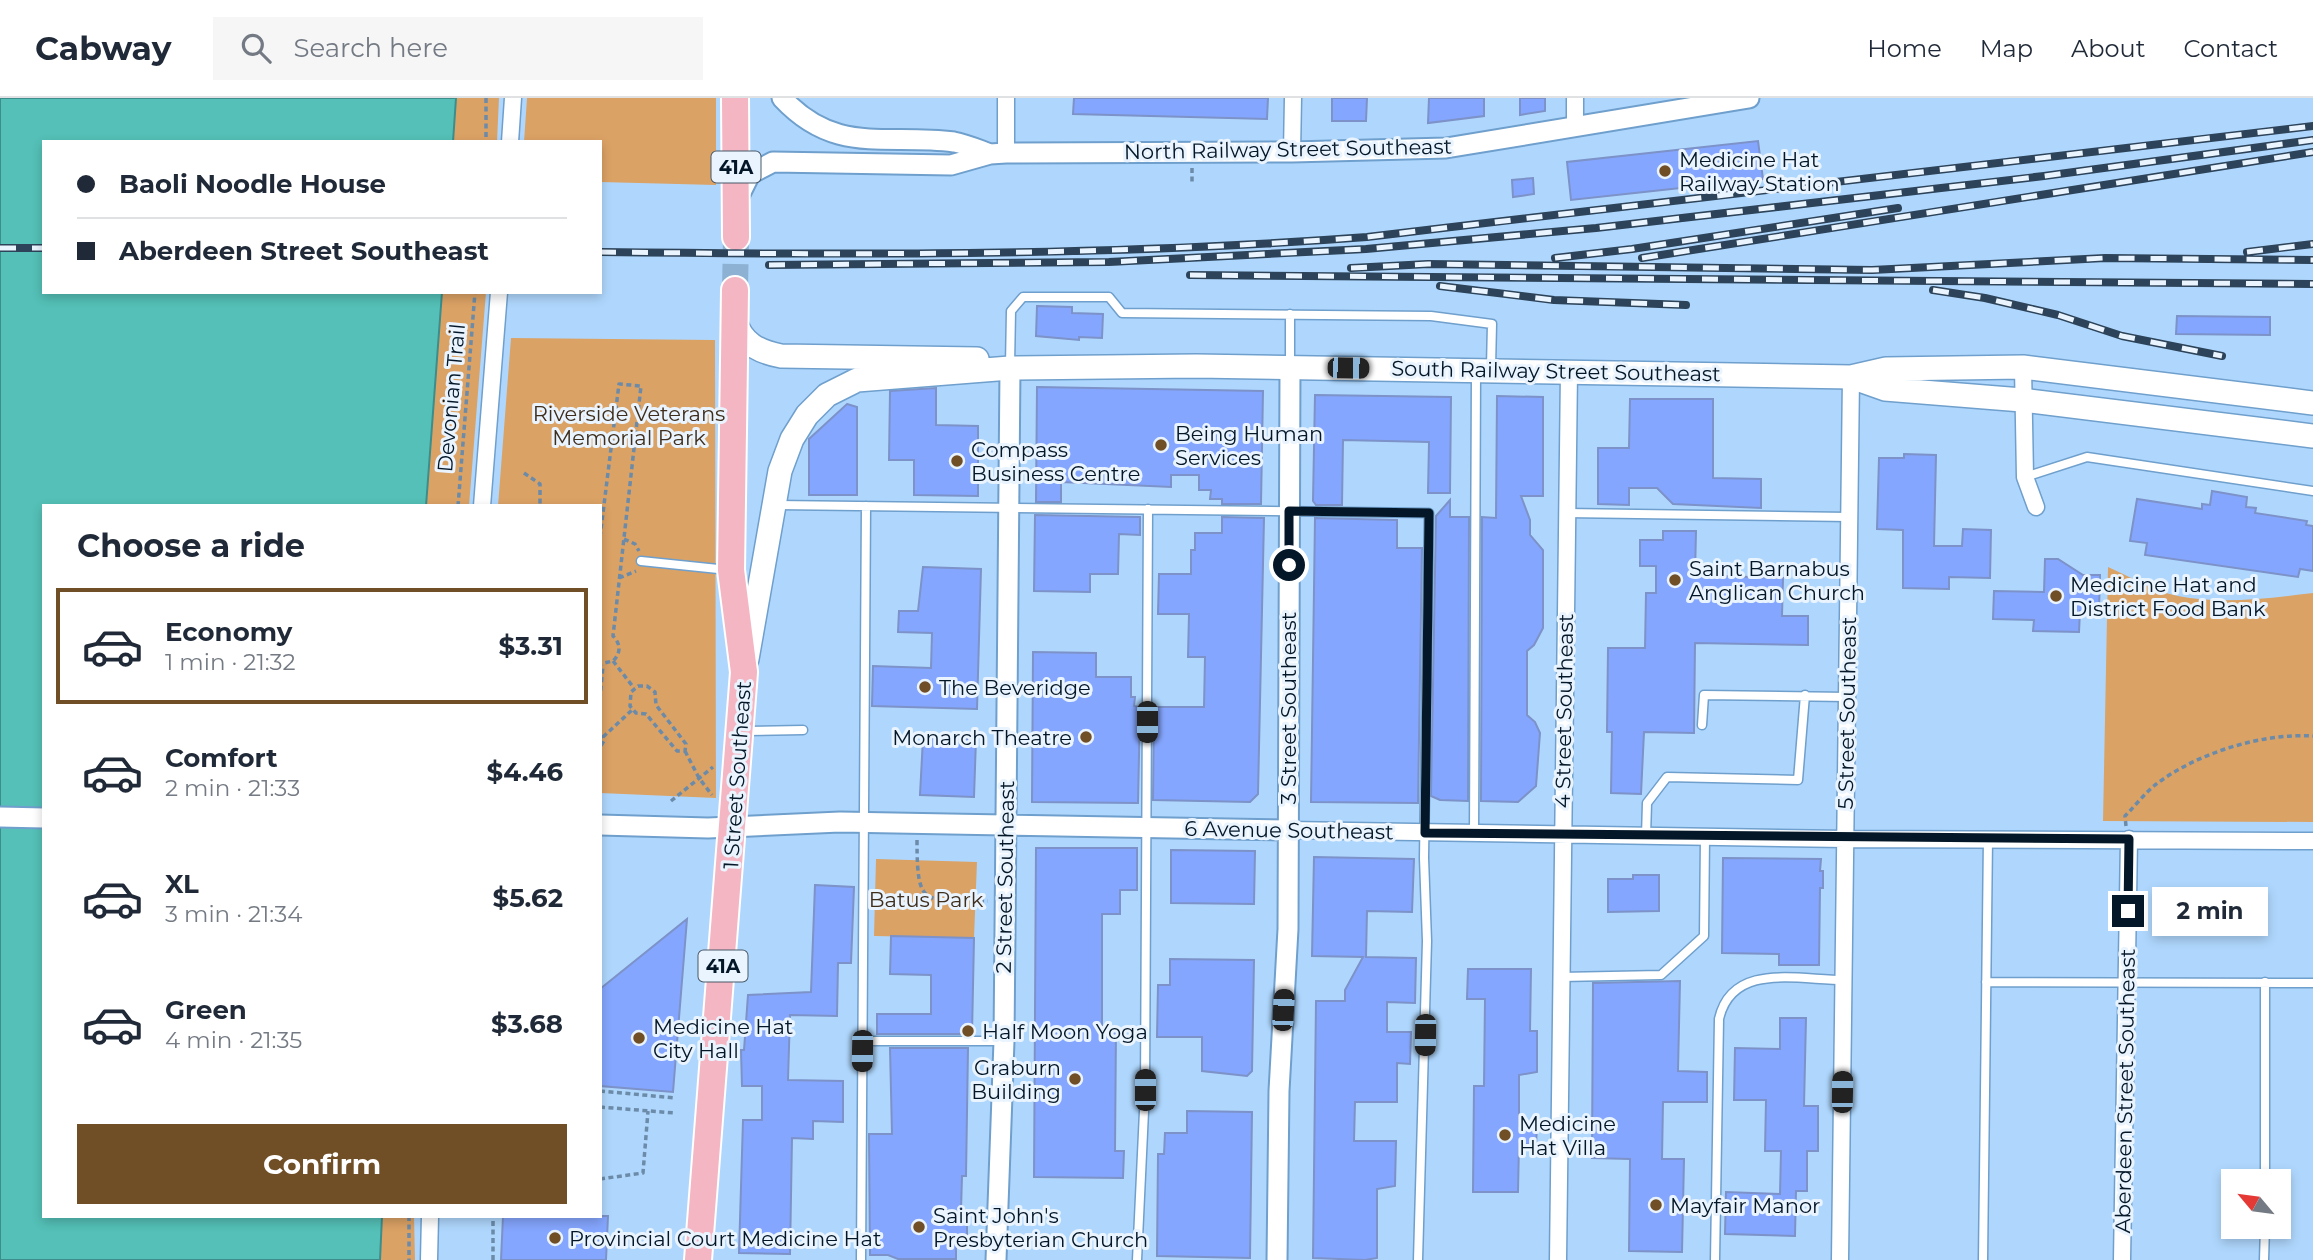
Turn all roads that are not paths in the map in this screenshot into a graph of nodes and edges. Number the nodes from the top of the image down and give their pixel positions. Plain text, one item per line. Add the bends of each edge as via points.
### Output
1 (513, 98) edge
2 (735, 98) edge
3 (782, 98) edge
4 (1006, 98) edge
5 (1293, 98) edge
6 (1575, 98) edge
7 (1749, 98) edge
8 (1575, 125) junction
9 (510, 140) edge
10 (1292, 152) junction
11 (998, 153) junction
12 (736, 202) junction
13 (736, 237) tunnel mouth
14 (735, 290) tunnel mouth
15 (499, 294) edge
16 (1290, 314) junction
17 (735, 320) junction
18 (1290, 367) junction
19 (2023, 367) junction
20 (1010, 368) junction
21 (1484, 370) junction
22 (1569, 371) junction
23 (1851, 377) junction
24 (2022, 400) junction
25 (2313, 403) edge
26 (2313, 436) edge
27 (2025, 477) junction
28 (2313, 491) edge
29 (482, 504) edge
30 (774, 505) junction
31 (866, 506) junction
32 (2036, 507) dead end
33 (1009, 508) junction
34 (1148, 509) junction
35 (1289, 511) junction
36 (1566, 513) junction
37 (1849, 517) junction
38 (641, 561) dead end
39 (731, 570) junction
40 (744, 673) junction
41 (1805, 695) junction
42 (1847, 697) junction
43 (1702, 725) dead end
44 (803, 730) dead end
45 (739, 731) junction
46 (0, 817) edge
47 (42, 818) edge
48 (864, 823) junction
49 (602, 825) edge
50 (735, 825) junction
51 (1006, 825) junction
52 (1146, 828) junction
53 (1288, 830) junction
54 (1425, 833) junction
55 (1474, 834) junction
56 (1562, 834) junction
57 (1646, 836) junction
58 (1705, 836) junction
59 (1988, 838) junction
60 (1845, 839) junction
61 (2129, 839) junction
62 (2313, 841) edge
63 (1562, 977) junction
64 (1843, 980) junction
65 (1986, 982) junction
66 (2265, 982) junction
67 (2313, 983) edge
68 (2127, 984) junction
69 (862, 1041) junction
70 (1004, 1041) junction
71 (2265, 1169) edge
72 (430, 1218) edge
73 (2265, 1239) edge
74 (429, 1260) edge
75 (698, 1260) edge
76 (861, 1260) edge
77 (996, 1260) edge
78 (1137, 1260) edge
79 (1277, 1260) edge
80 (1418, 1260) edge
81 (1558, 1260) edge
82 (1715, 1260) edge
83 (1840, 1260) edge
84 (1983, 1260) edge
85 (2122, 1260) edge
86 (2264, 1260) edge

1 - 9 street
2 - 12 main road, 41A
3 - 11 street, North Railway Street Southeast via 818,127 852,140 956,142
4 - 11 street
5 - 10 street
6 - 8 street
7 - 8 street, North Railway Street Southeast
8 - 10 street, North Railway Street Southeast via 1446,148
10 - 11 street, North Railway Street Southeast
11 - 12 street, North Railway Street Southeast via 951,165 773,162 750,174
12 - 13 main road, 41A
14 - 17 main road, 1 Street Southeast / 41A
15 - 29 street
16 - 18 lane
16 - 20 lane via 1122,313 1110,297 1023,297 1011,311
16 - 21 lane via 1431,316 1492,324
17 - 20 main road, South Railway Street Southeast via 749,344 768,354 968,357
17 - 39 main road, 1 Street Southeast / 41A
18 - 20 main road, South Railway Street Southeast
18 - 21 main road, South Railway Street Southeast
18 - 35 street, 3 Street Southeast
19 - 23 main road, South Railway Street Southeast via 1886,369
19 - 24 street
19 - 25 main road, South Railway Street Southeast
20 - 30 main road, South Railway Street Southeast via 857,380 827,395 792,439
20 - 33 street, 2 Street Southeast
21 - 22 main road, South Railway Street Southeast
21 - 55 lane
22 - 23 main road, South Railway Street Southeast
22 - 36 street, 4 Street Southeast
23 - 24 main road, South Railway Street Southeast via 1885,388
23 - 37 street, 5 Street Southeast
24 - 26 main road, South Railway Street Southeast
24 - 27 street
27 - 28 lane via 2087,457
27 - 32 street
30 - 31 lane
30 - 40 main road, South Railway Street Southeast
31 - 33 lane
31 - 48 lane
33 - 34 lane
33 - 51 street, 2 Street Southeast
34 - 35 lane
34 - 52 lane
35 - 53 street, 3 Street Southeast
35 - 54 lane via 1429,513
36 - 37 lane
36 - 56 street, 4 Street Southeast
37 - 42 street, 5 Street Southeast
38 - 39 lane
39 - 40 main road, 1 Street Southeast / 41A
40 - 45 main road, 1 Street Southeast / 41A
41 - 42 lane
41 - 43 lane via 1704,695
41 - 57 lane via 1798,780 1667,777 1647,803
42 - 60 street, 5 Street Southeast
44 - 45 lane
45 - 50 main road, 1 Street Southeast / 41A
46 - 47 street
48 - 50 street, 6 Avenue Southeast
48 - 51 street, 6 Avenue Southeast
48 - 69 lane
49 - 50 street, 6 Avenue Southeast
50 - 75 main road, 1 Street Southeast / 41A
51 - 52 street, 6 Avenue Southeast
51 - 70 street, 2 Street Southeast
52 - 53 street, 6 Avenue Southeast
52 - 78 lane via 1145,1090
53 - 54 street, 6 Avenue Southeast
53 - 79 street, 3 Street Southeast
54 - 55 street, 6 Avenue Southeast
54 - 80 lane via 1427,954
55 - 56 street, 6 Avenue Southeast
56 - 57 street, 6 Avenue Southeast
56 - 63 street, 4 Street Southeast
57 - 58 street, 6 Avenue Southeast
58 - 60 street, 6 Avenue Southeast
58 - 63 lane via 1704,936 1661,975
59 - 60 street, 6 Avenue Southeast
59 - 61 street, 6 Avenue Southeast
59 - 65 lane
60 - 64 street, 5 Street Southeast
61 - 62 street, 6 Avenue Southeast
61 - 68 street, Aberdeen Street Southeast
63 - 81 street, 4 Street Southeast
64 - 82 lane via 1744,982 1723,1002
64 - 83 street, 5 Street Southeast
65 - 68 lane
65 - 84 lane
66 - 67 lane
66 - 68 lane
66 - 71 lane
68 - 85 street, Aberdeen Street Southeast
69 - 70 lane
69 - 76 lane
70 - 77 street, 2 Street Southeast
72 - 74 street
73 - 86 lane

